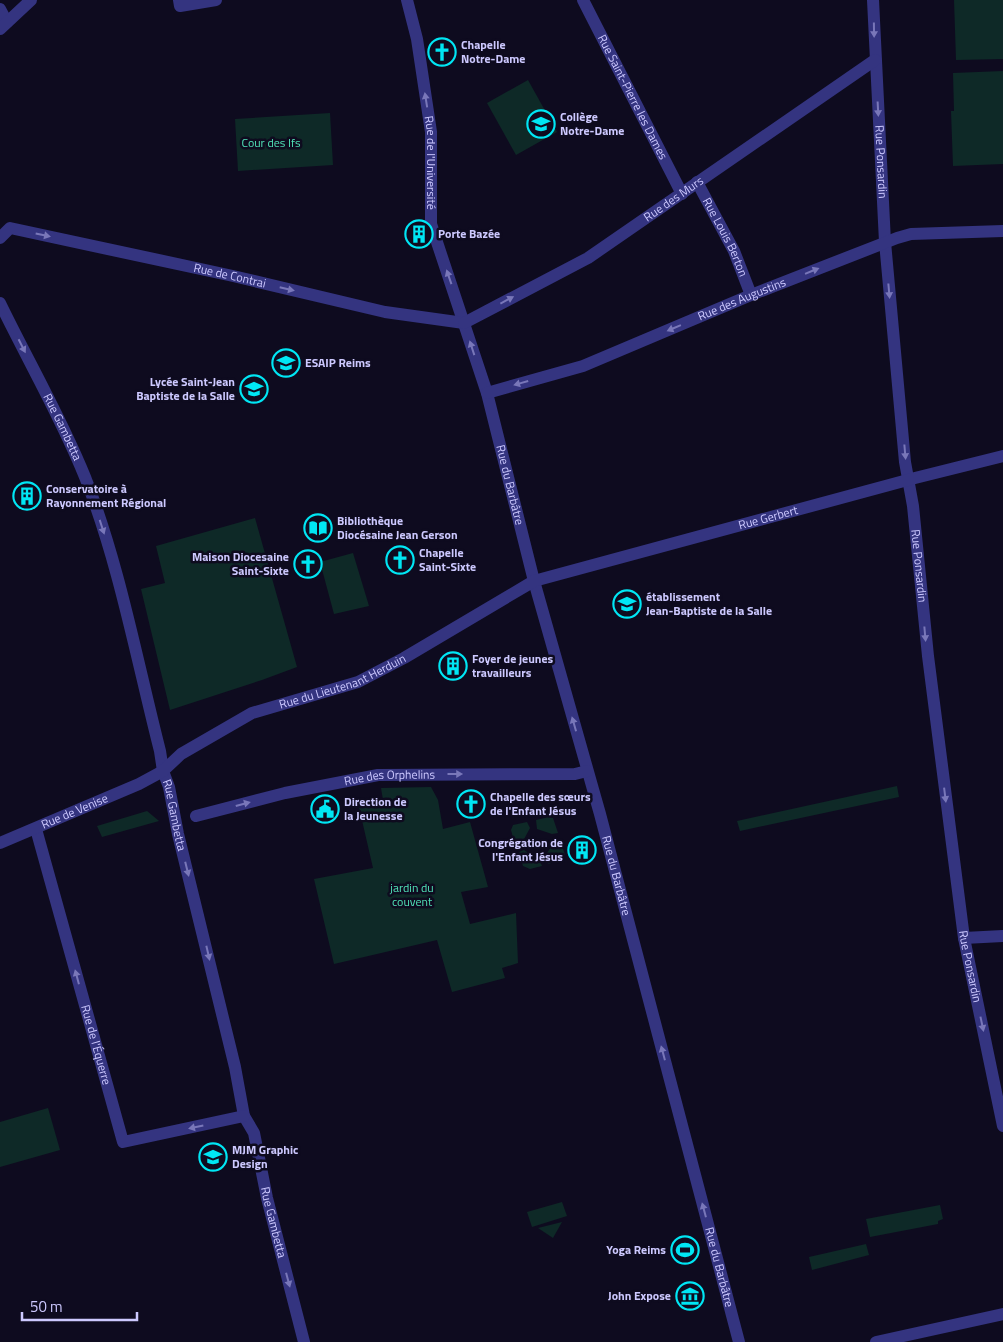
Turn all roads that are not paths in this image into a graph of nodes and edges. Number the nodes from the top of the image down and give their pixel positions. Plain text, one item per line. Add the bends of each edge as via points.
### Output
1 (31, 0) edge
2 (179, 0) edge
3 (216, 0) edge
4 (407, 0) edge
5 (583, 0) edge
6 (873, 0) edge
7 (0, 9) edge
8 (3, 26) edge
9 (875, 60) junction
10 (697, 182) junction
11 (682, 194) junction
12 (1003, 231) edge
13 (0, 238) edge
14 (885, 242) junction
15 (751, 295) junction
16 (0, 303) edge
17 (464, 323) junction
18 (487, 393) junction
19 (1003, 456) edge
20 (908, 480) junction
21 (534, 581) junction
22 (163, 771) junction
23 (587, 771) junction
24 (150, 778) joint
25 (196, 816) dead end
26 (36, 828) junction
27 (0, 844) edge
28 (1003, 936) edge
29 (964, 938) junction
30 (244, 1116) junction
31 (1003, 1126) edge
32 (1003, 1314) edge
33 (304, 1342) edge
34 (738, 1342) edge
35 (876, 1342) edge

1 - 8 street
2 - 3 street via 180,6
17 -> 4 street, Rue de l'Université via 431,224 431,132 417,39
5 - 11 street, Rue Saint-Pierre les Dames
6 -> 9 street, Rue Ponsardin
7 - 8 street
9 - 10 street, Rue des Murs
9 -> 14 street, Rue Ponsardin
10 - 11 street, Rue des Murs
10 - 15 street, Rue Louis Berton via 734,251
17 -> 11 street, Rue des Murs via 588,258
12 - 14 street, Rue des Augustins via 911,234
13 -> 17 street, Rue de Contrai via 10,228 385,312
15 -> 14 street, Rue des Augustins
14 -> 20 street, Rue Ponsardin
15 -> 18 street, Rue des Augustins via 583,366
16 -> 22 street, Rue Gambetta via 86,478 111,554
18 -> 17 street, Rue du Barbâtre
18 - 21 street, Rue du Barbâtre
19 - 20 street, Rue Gerbert
20 - 21 street, Rue Gerbert
20 -> 29 street, Rue Ponsardin
21 - 22 street, Rue du Lieutenant Herduin via 358,682 252,713 181,754
23 -> 21 street, Rue du Barbâtre
22 - 24 street, Rue du Lieutenant Herduin
22 -> 30 street, Rue Gambetta via 170,787 178,834
25 -> 23 street, Rue des Orphelins via 285,792 378,775 575,774
34 -> 23 street, Rue du Barbâtre
24 - 26 street, Rue de Venise
26 - 27 street, Rue de Venise
30 -> 26 street, Rue de l'Équerre via 123,1142
28 - 29 street
29 -> 31 street, Rue Ponsardin
30 -> 33 street, Rue Gambetta via 254,1133
32 - 35 street

